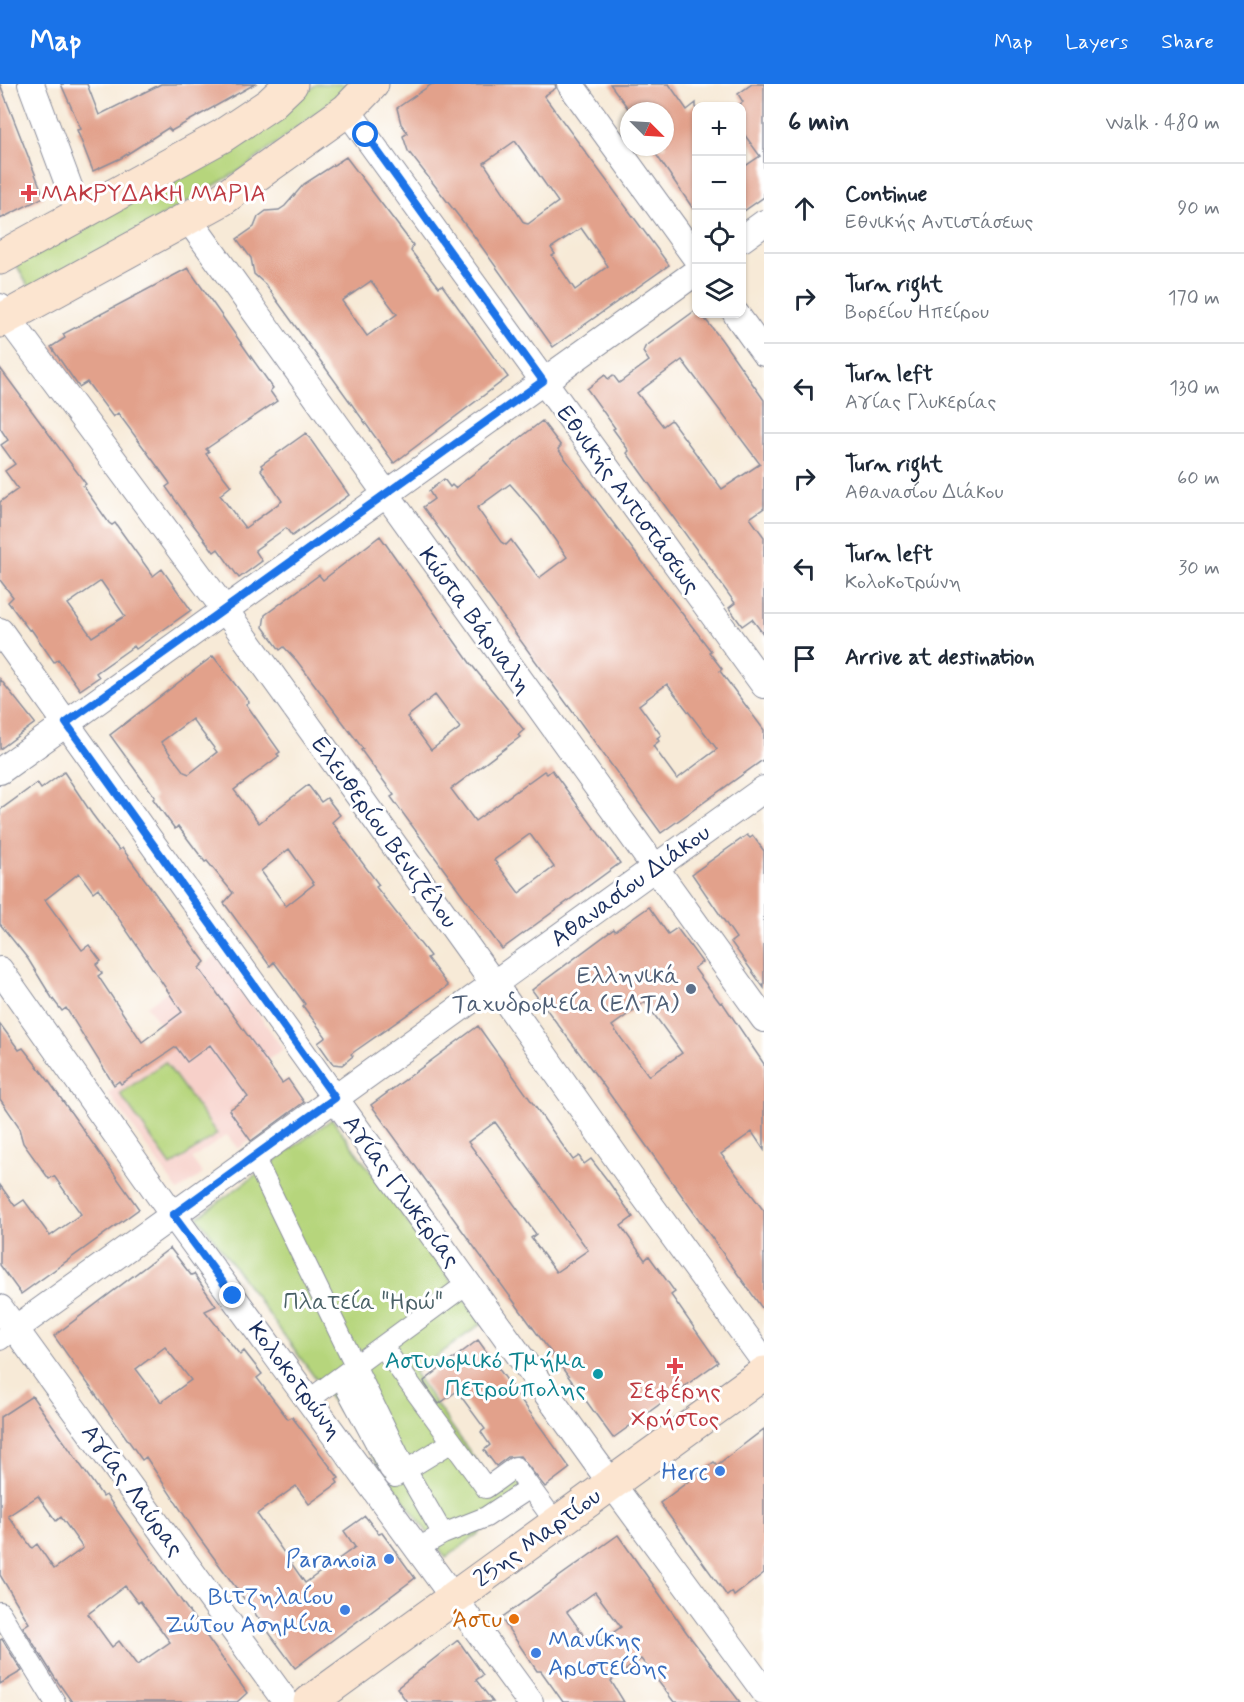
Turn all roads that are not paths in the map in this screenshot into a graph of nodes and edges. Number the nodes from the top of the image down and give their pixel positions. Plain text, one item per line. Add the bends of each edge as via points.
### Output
1 (31, 84) edge
2 (372, 84) edge
3 (570, 84) edge
4 (274, 91) edge
5 (347, 110) junction
6 (80, 216) junction
7 (189, 220) junction
8 (764, 223) edge
9 (746, 236) edge
10 (692, 252) edge
11 (0, 258) edge
12 (692, 275) edge
13 (2, 315) edge
14 (739, 318) edge
15 (764, 353) edge
16 (543, 381) junction
17 (385, 495) junction
18 (225, 610) junction
19 (0, 631) edge
20 (764, 685) edge
21 (66, 723) junction
22 (0, 771) edge
23 (764, 789) edge
24 (655, 867) junction
25 (0, 969) edge
26 (494, 984) junction
27 (764, 1019) edge
28 (335, 1098) junction
29 (254, 1157) junction
30 (173, 1215) junction
31 (468, 1284) junction
32 (0, 1308) edge
33 (8, 1335) edge
34 (383, 1347) junction
35 (764, 1361) edge
36 (764, 1373) edge
37 (359, 1374) junction
38 (310, 1399) junction
39 (380, 1434) junction
40 (452, 1442) junction
41 (350, 1454) junction
42 (404, 1467) junction
43 (613, 1482) junction
44 (376, 1488) junction
45 (530, 1488) junction
46 (556, 1523) junction
47 (443, 1534) junction
48 (418, 1548) junction
49 (455, 1597) junction
50 (0, 1612) edge
51 (764, 1691) edge
52 (55, 1702) edge
53 (286, 1702) edge
54 (310, 1702) edge
55 (530, 1702) edge

1 - 6 street
2 - 5 main road
3 - 10 street
4 - 6 main road via 222,136
5 - 7 main road
5 - 16 street, Εθνικής Αντιστάσεως
6 - 11 main road
7 - 13 main road
7 - 17 street, Κώστα Βάρναλη
8 - 9 street
12 - 16 street
13 - 18 street, Ελευθερίου Βενιζέλου
14 - 15 street
16 - 17 street
16 - 20 street, Εθνικής Αντιστάσεως
17 - 18 street
17 - 24 street, Κώστα Βάρναλη
18 - 21 street
18 - 26 street, Ελευθερίου Βενιζέλου
19 - 21 street, Αγίας Γλυκερίας
21 - 22 street
21 - 28 street, Αγίας Γλυκερίας
23 - 24 street, Αθανασίου Διάκου
24 - 26 street, Αθανασίου Διάκου
24 - 27 street, Κώστα Βάρναλη
25 - 30 street, Κολοκοτρώνη
26 - 28 street, Αθανασίου Διάκου
26 - 35 street, Ελευθερίου Βενιζέλου
28 - 29 street, Αθανασίου Διάκου
28 - 31 street, Αγίας Γλυκερίας
29 - 30 street, Αθανασίου Διάκου
29 - 37 street
30 - 33 street, Αθανασίου Διάκου
30 - 38 street, Κολοκοτρώνη
31 - 34 street
31 - 43 street, Αγίας Γλυκερίας
32 - 33 street, Αγίας Λαύρας
33 - 53 street, Αγίας Λαύρας
34 - 37 street
34 - 40 street
36 - 43 main road, 25ης Μαρτίου
37 - 38 street
37 - 39 street via 347,1390
38 - 41 street, Κολοκοτρώνη
39 - 41 street
39 - 42 street via 390,1470
40 - 42 street
40 - 45 street via 486,1488 515,1467
41 - 44 street, Κολοκοτρώνη
42 - 44 street
42 - 47 street
43 - 46 main road, 25ης Μαρτίου
43 - 51 street, Αγίας Γλυκερίας
44 - 48 street, Κολοκοτρώνη
45 - 46 street
45 - 47 street via 486,1517
46 - 49 main road, 25ης Μαρτίου
47 - 48 street
48 - 49 street, Κολοκοτρώνη
49 - 54 main road, 25ης Μαρτίου
49 - 55 street, Κολοκοτρώνη
50 - 52 street

